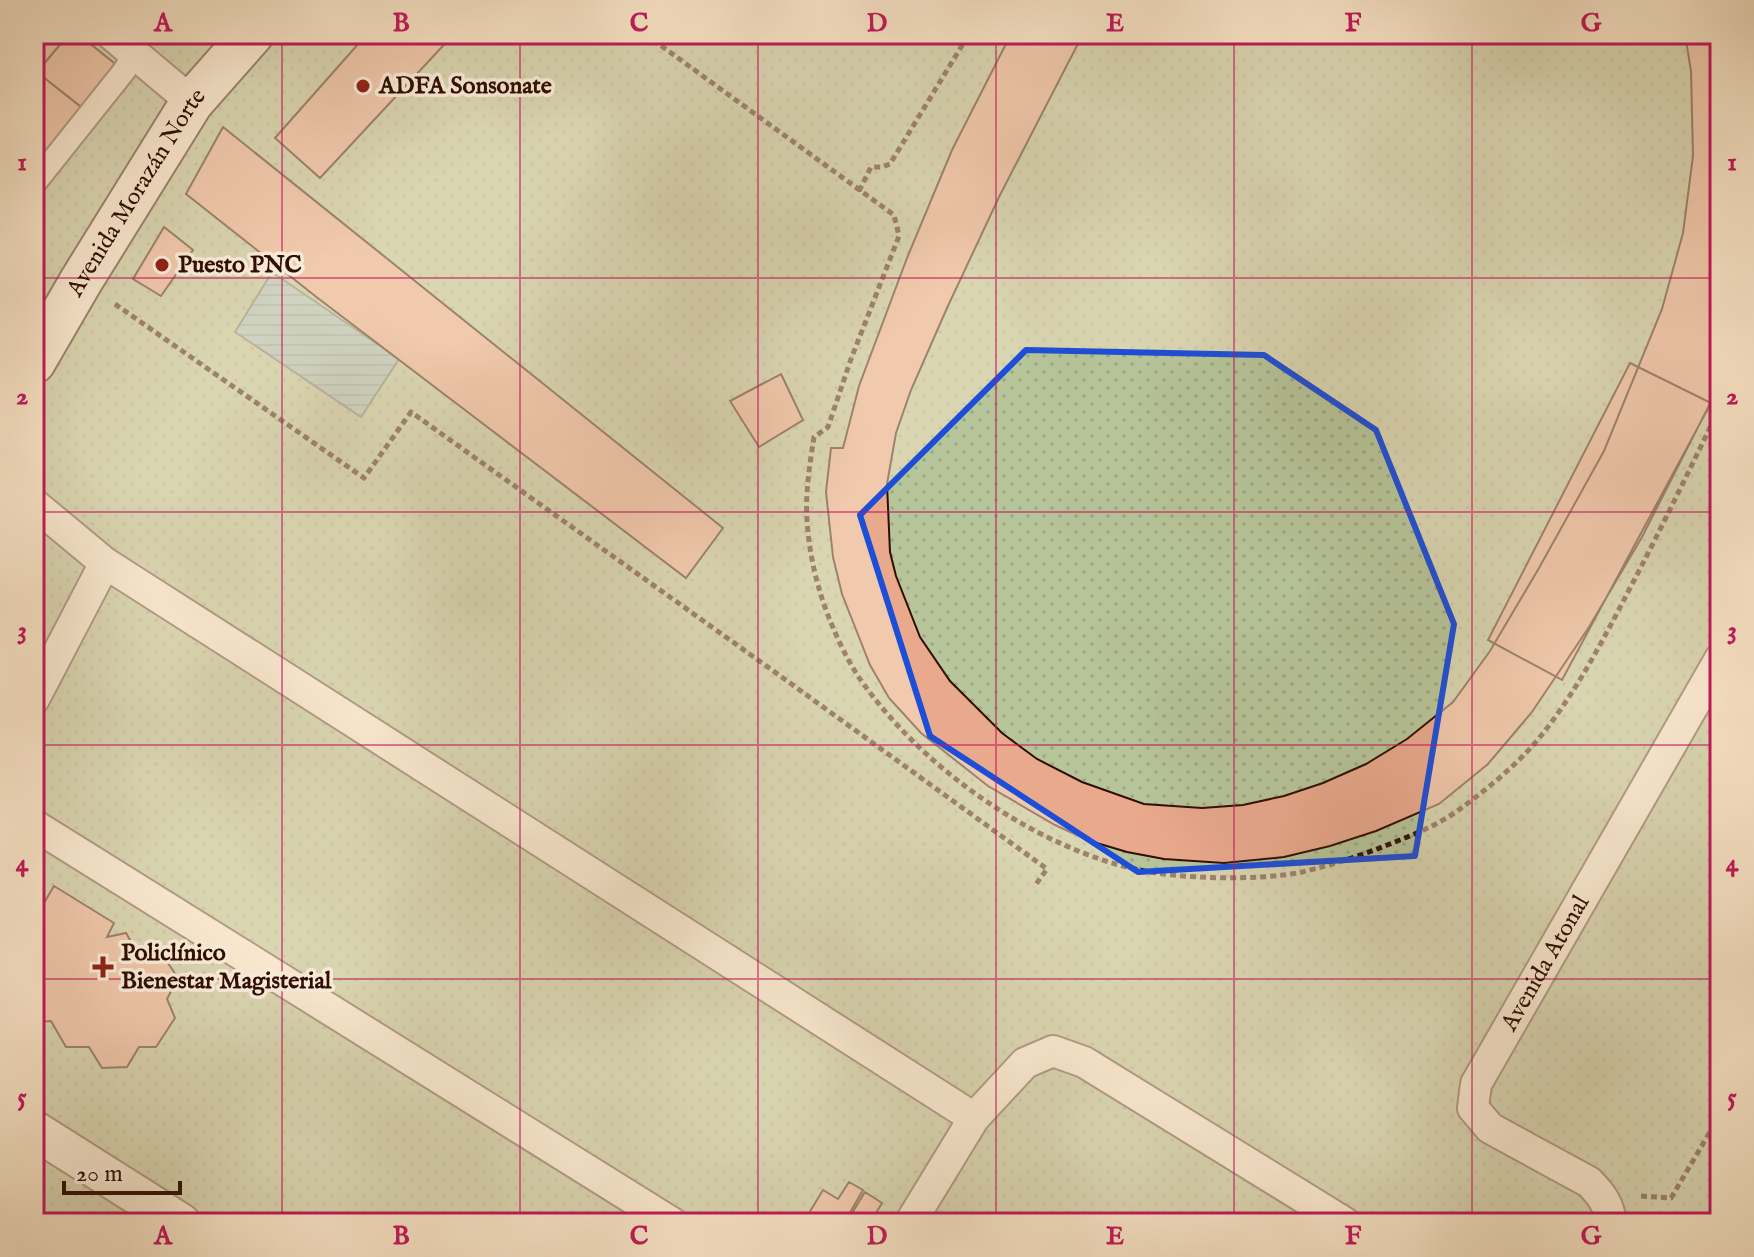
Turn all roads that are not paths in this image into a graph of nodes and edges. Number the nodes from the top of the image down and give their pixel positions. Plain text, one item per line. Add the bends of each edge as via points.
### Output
1 (111, 34) edge
2 (252, 34) edge
3 (135, 53) junction
4 (192, 102) junction
5 (34, 184) edge
6 (34, 362) edge
7 (34, 504) edge
8 (105, 563) junction
9 (1720, 659) edge
10 (34, 699) edge
11 (34, 825) edge
12 (974, 1118) junction
13 (34, 1130) edge
14 (928, 1209) edge
15 (1610, 1217) edge
16 (181, 1223) edge
17 (672, 1223) edge
18 (910, 1223) edge
19 (1345, 1223) edge

1 - 3 street
2 - 4 main road, Avenida Morazán Norte
3 - 4 street
3 - 5 street
4 - 6 main road, Avenida Morazán Norte
7 - 8 street
8 - 10 street
8 - 12 street
9 - 15 street, Avenida Atonal via 1476,1084 1473,1108 1490,1128 1589,1182
11 - 17 street
12 - 14 street
12 - 19 street via 1025,1063 1053,1051 1084,1062
13 - 16 street
14 - 18 street

